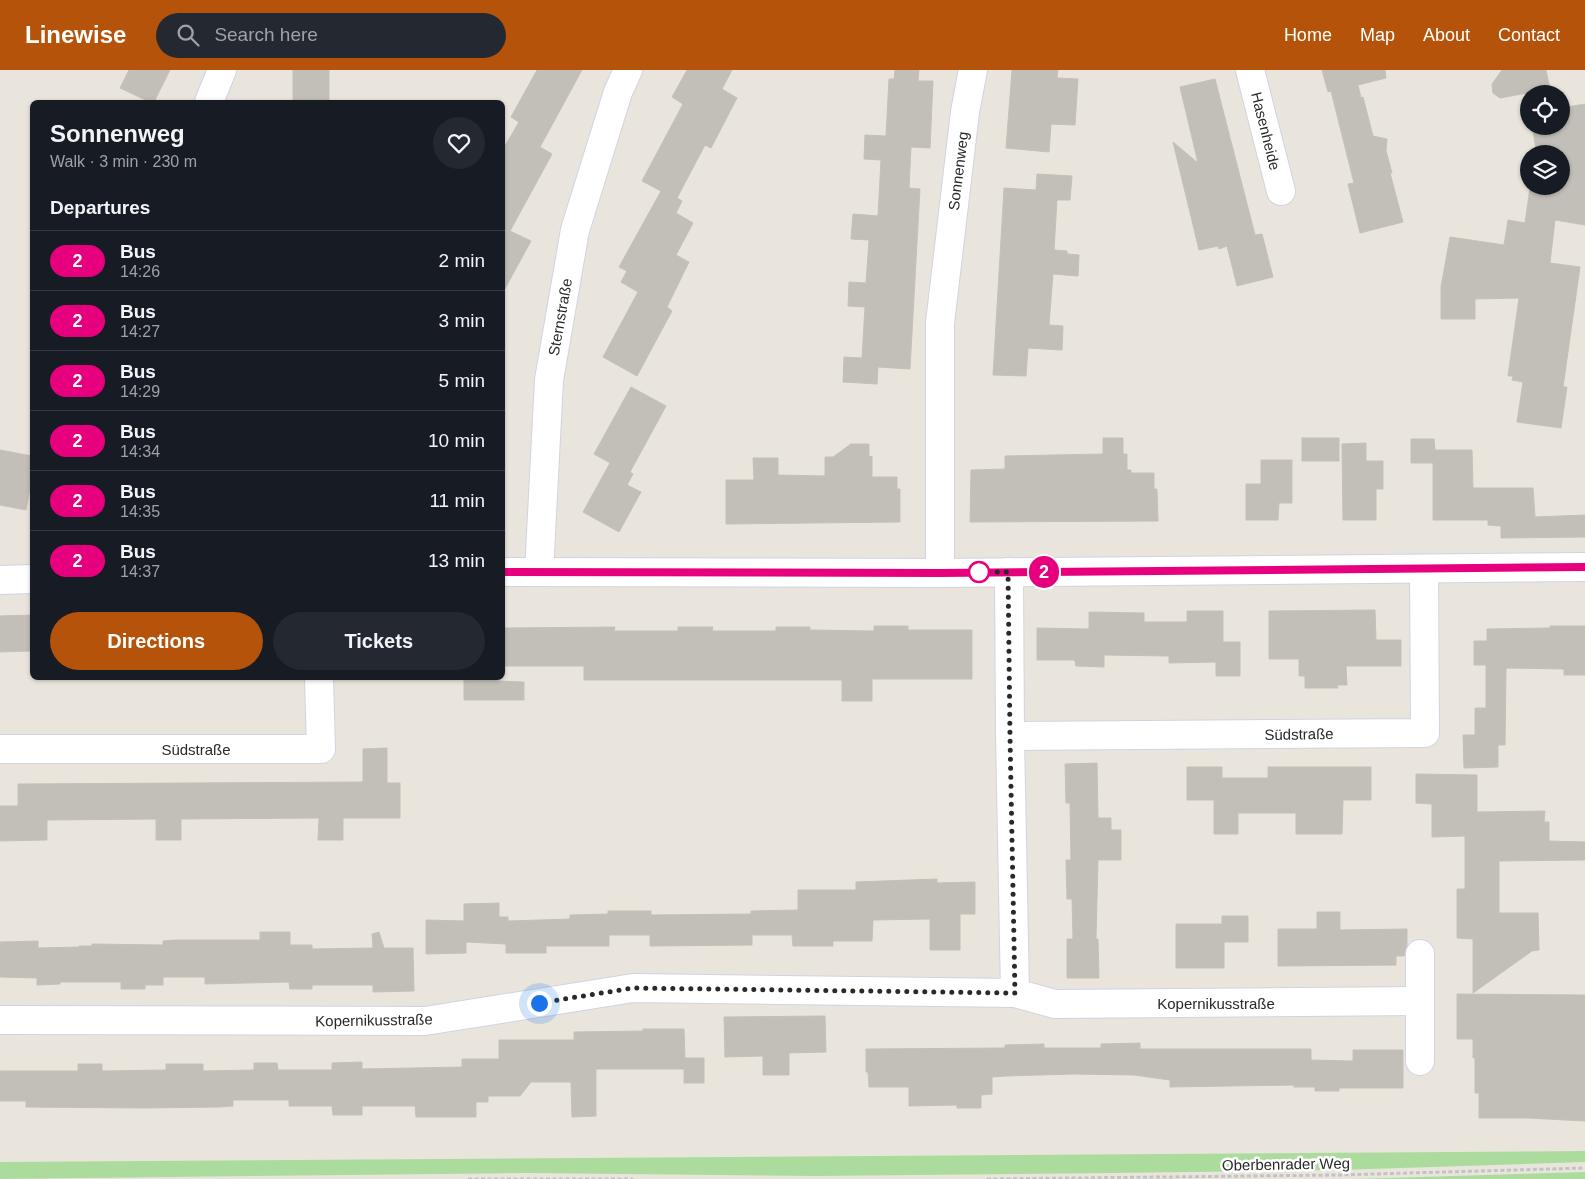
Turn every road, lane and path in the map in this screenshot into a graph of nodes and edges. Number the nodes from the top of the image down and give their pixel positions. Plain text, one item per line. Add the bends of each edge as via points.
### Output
1 (222, 70) edge
2 (628, 70) edge
3 (973, 70) edge
4 (1250, 70) edge
5 (210, 100) edge
6 (1281, 191) dead end
7 (1585, 567) edge
8 (1424, 569) junction
9 (505, 572) edge
10 (539, 572) junction
11 (1008, 572) junction
12 (940, 573) junction
13 (0, 580) edge
14 (30, 580) edge
15 (319, 680) edge
16 (1010, 736) junction
17 (0, 750) edge
18 (1420, 954) dead end
19 (1015, 993) junction
20 (1420, 1001) junction
21 (0, 1020) edge
22 (1420, 1061) dead end
23 (1585, 1168) edge
24 (468, 1179) edge
25 (633, 1179) edge
26 (987, 1179) edge

1 - 5 street
2 - 10 street, Sternstraße via 618,92 575,230 549,380
3 - 12 street, Sonnenweg via 965,112 940,323
4 - 6 street, Hasenheide
7 - 8 street
8 - 11 street
8 - 16 street, Südstraße via 1425,733
9 - 10 street
10 - 12 street
11 - 12 street
11 - 16 street
13 - 14 street
15 - 17 street, Südstraße via 321,749
16 - 19 street
18 - 20 street
19 - 20 street, Kopernikusstraße via 1055,1004
19 - 21 street, Kopernikusstraße via 633,988 425,1021
20 - 22 street
23 - 26 path, Oberbenrader Weg
24 - 25 path

